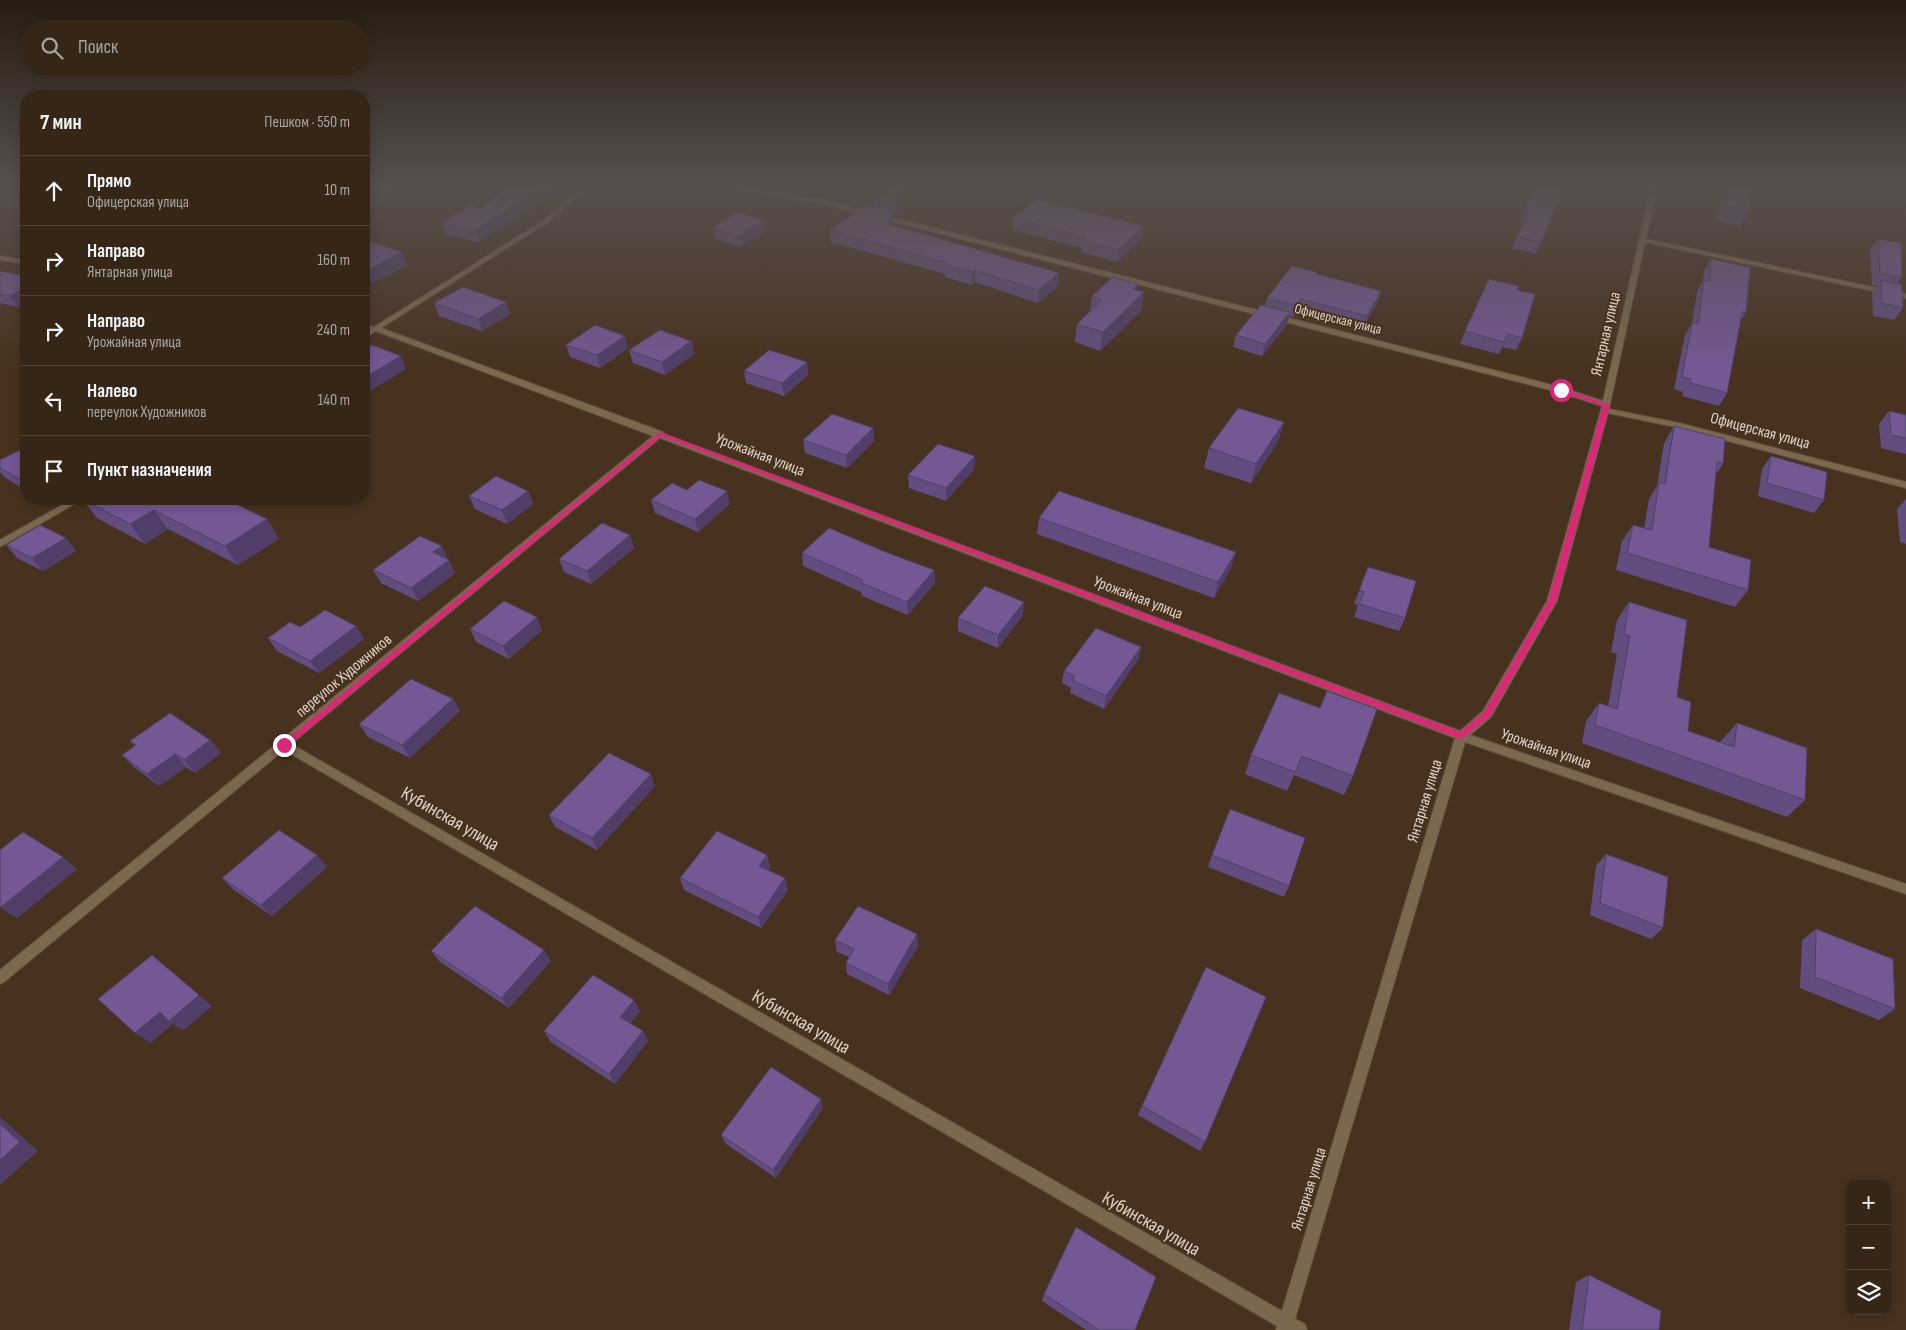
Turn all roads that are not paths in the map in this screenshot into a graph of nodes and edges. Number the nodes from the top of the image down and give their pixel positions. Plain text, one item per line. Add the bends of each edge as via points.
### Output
1 (506, 246) edge
2 (997, 246) edge
3 (1642, 246) edge
4 (1671, 246) edge
5 (0, 258) edge
6 (20, 261) edge
7 (1906, 296) edge
8 (370, 328) edge
9 (376, 329) junction
10 (370, 332) edge
11 (1606, 407) junction
12 (660, 434) junction
13 (1906, 485) edge
14 (68, 505) edge
15 (0, 544) edge
16 (1461, 736) junction
17 (284, 745) junction
18 (1906, 889) edge
19 (0, 978) edge
20 (1285, 1327) edge
21 (1299, 1330) edge

1 - 9 street
2 - 11 street, Офицерская улица via 1561,390
3 - 11 street, Янтарная улица
4 - 7 street
5 - 6 street
8 - 9 street, Урожайная улица
9 - 10 street
9 - 12 street, Урожайная улица
11 - 13 street, Офицерская улица
11 - 16 street, Янтарная улица via 1552,601 1487,714
12 - 16 street, Урожайная улица
12 - 17 street, переулок Художников
14 - 15 street
16 - 18 street, Урожайная улица
16 - 20 street, Янтарная улица
17 - 19 street, переулок Художников
17 - 20 street, Кубинская улица
20 - 21 street, Кубинская улица

